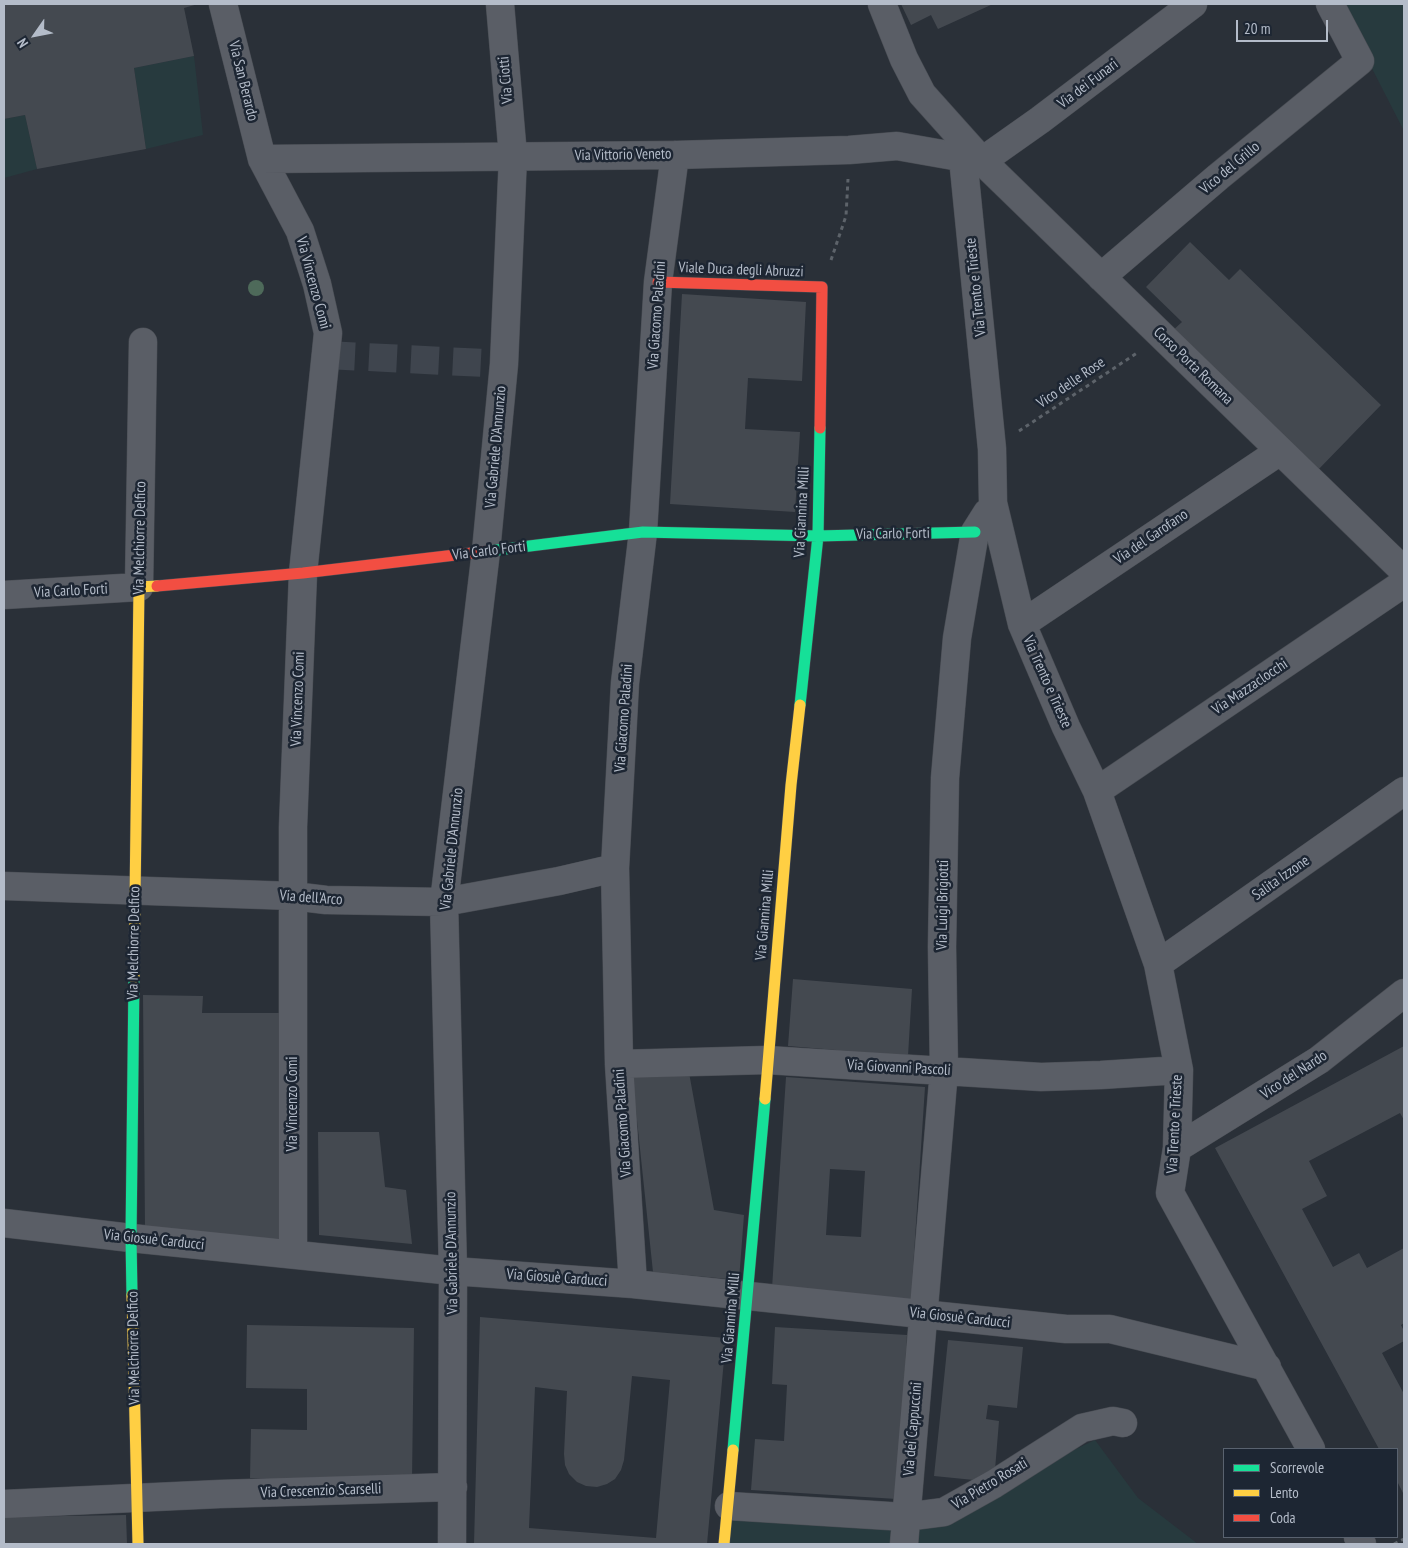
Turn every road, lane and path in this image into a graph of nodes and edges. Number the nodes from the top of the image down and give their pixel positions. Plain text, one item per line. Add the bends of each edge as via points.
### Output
1 (223, 4) edge
2 (500, 4) edge
3 (882, 4) edge
4 (1193, 4) edge
5 (1330, 4) edge
6 (849, 150) junction
7 (675, 155) junction
8 (513, 156) junction
9 (262, 158) junction
10 (973, 160) junction
11 (1101, 277) junction
12 (658, 282) junction
13 (822, 287) junction
14 (1162, 336) junction
15 (143, 342) dead end
16 (992, 449) junction
17 (1280, 451) junction
18 (993, 503) junction
19 (643, 532) junction
20 (975, 532) junction
21 (818, 536) junction
22 (486, 551) junction
23 (1404, 572) edge
24 (303, 573) junction
25 (1404, 583) edge
26 (139, 586) junction
27 (4, 595) edge
28 (1022, 624) junction
29 (1097, 791) junction
30 (1404, 791) edge
31 (615, 868) junction
32 (4, 886) edge
33 (135, 889) junction
34 (293, 896) junction
35 (444, 902) junction
36 (1158, 964) junction
37 (1404, 993) edge
38 (767, 1060) junction
39 (619, 1064) junction
40 (944, 1070) junction
41 (1179, 1070) junction
42 (1177, 1148) junction
43 (4, 1223) edge
44 (130, 1238) junction
45 (293, 1254) junction
46 (453, 1271) junction
47 (633, 1284) junction
48 (748, 1296) junction
49 (924, 1314) junction
50 (1267, 1367) junction
51 (1123, 1424) dead end
52 (1310, 1448) edge
53 (453, 1488) junction
54 (137, 1498) junction
55 (4, 1504) edge
56 (729, 1506) junction
57 (905, 1517) junction
58 (1404, 1539) edge
59 (138, 1544) edge
60 (452, 1544) edge
61 (724, 1544) edge
62 (904, 1544) edge
63 (1394, 1544) edge

1 - 9 street, Via San Berardo
2 - 8 street, Via Ciotti
3 - 10 street, Corso Porta Romana via 922,94
4 - 10 street, Via dei Funari via 1040,120
5 - 11 street, Vico del Grillo via 1360,61
6 - 7 street, Via Vittorio Veneto
6 - 10 street, Via Vittorio Veneto via 897,146
6 - 13 path via 846,216
7 - 8 street, Via Vittorio Veneto
7 - 12 street, Via Giacomo Paladini
8 - 9 street, Via Vittorio Veneto
8 - 22 street, Via Gabriele D'Annunzio via 504,364
9 - 24 street, Via Vincenzo Comi via 300,231 328,333
10 - 11 street, Corso Porta Romana
10 - 16 street, Via Trento e Trieste
11 - 14 street, Corso Porta Romana
12 - 13 street, Viale Duca degli Abruzzi
12 - 19 street, Via Giacomo Paladini
13 - 21 street, Via Giannina Milli
14 - 16 path, Vico delle Rose
14 - 17 street, Corso Porta Romana
15 - 26 street, Via Melchiorre Delfico
16 - 18 street, Via Trento e Trieste
17 - 23 street, Corso Porta Romana
17 - 28 street, Via del Garofano
18 - 20 street, Via Luigi Brigiotti
18 - 28 street, Via Trento e Trieste
19 - 21 street, Via Carlo Forti
19 - 22 street, Via Carlo Forti
19 - 31 street, Via Giacomo Paladini via 625,683
20 - 21 street, Via Carlo Forti
20 - 40 street, Via Luigi Brigiotti via 957,638 945,778
21 - 38 street, Via Giannina Milli via 791,785
22 - 24 street, Via Carlo Forti
22 - 35 street, Via Gabriele D'Annunzio
24 - 26 street, Via Carlo Forti
24 - 34 street, Via Vincenzo Comi via 292,827
25 - 29 street, Via Mazzaclocchi
26 - 27 street, Via Carlo Forti
26 - 33 street, Via Melchiorre Delfico
28 - 29 street, Via Trento e Trieste
29 - 36 street, Via Trento e Trieste
30 - 36 street, Salita Izzone
31 - 35 street, Via dell'Arco
31 - 39 street, Via Giacomo Paladini
32 - 33 street, Via dell'Arco
33 - 34 street, Via dell'Arco
33 - 44 street, Via Melchiorre Delfico
34 - 35 street, Via dell'Arco via 326,900
34 - 45 street, Via Vincenzo Comi
35 - 46 street, Via Gabriele D'Annunzio
36 - 41 street, Via Trento e Trieste
37 - 42 street, Vico del Nardo via 1319,1060
38 - 39 street, Via Giovanni Pascoli
38 - 40 street, Via Giovanni Pascoli
38 - 48 street, Via Giannina Milli
39 - 47 street, Via Giacomo Paladini
40 - 41 street, Via Giovanni Pascoli via 1041,1077
40 - 49 street, Via Luigi Brigiotti
41 - 42 street, Via Trento e Trieste
42 - 50 street, Via Trento e Trieste via 1170,1193
43 - 44 street, Via Giosuè Carducci
44 - 45 street, Via Giosuè Carducci
44 - 54 street, Via Melchiorre Delfico
45 - 46 street, Via Giosuè Carducci
46 - 47 street, Via Giosuè Carducci
46 - 53 street, Via Gabriele D'Annunzio
47 - 48 street, Via Giosuè Carducci
48 - 49 street, Via Giosuè Carducci
48 - 56 street, Via Giannina Milli
49 - 50 street, Via Giosuè Carducci via 1066,1330 1110,1329
49 - 57 street, Via dei Cappuccini
50 - 52 street
51 - 57 street, Via Pietro Rosati via 1114,1421 1082,1428 944,1512
53 - 54 street, Via Crescenzio Scarselli
53 - 60 street, Via Gabriele D'Annunzio
54 - 55 street, Via Crescenzio Scarselli
54 - 59 street, Via Melchiorre Delfico
56 - 57 street, Via Pietro Rosati
56 - 61 street, Via Giannina Milli
57 - 62 street, Via dei Cappuccini
58 - 63 path

